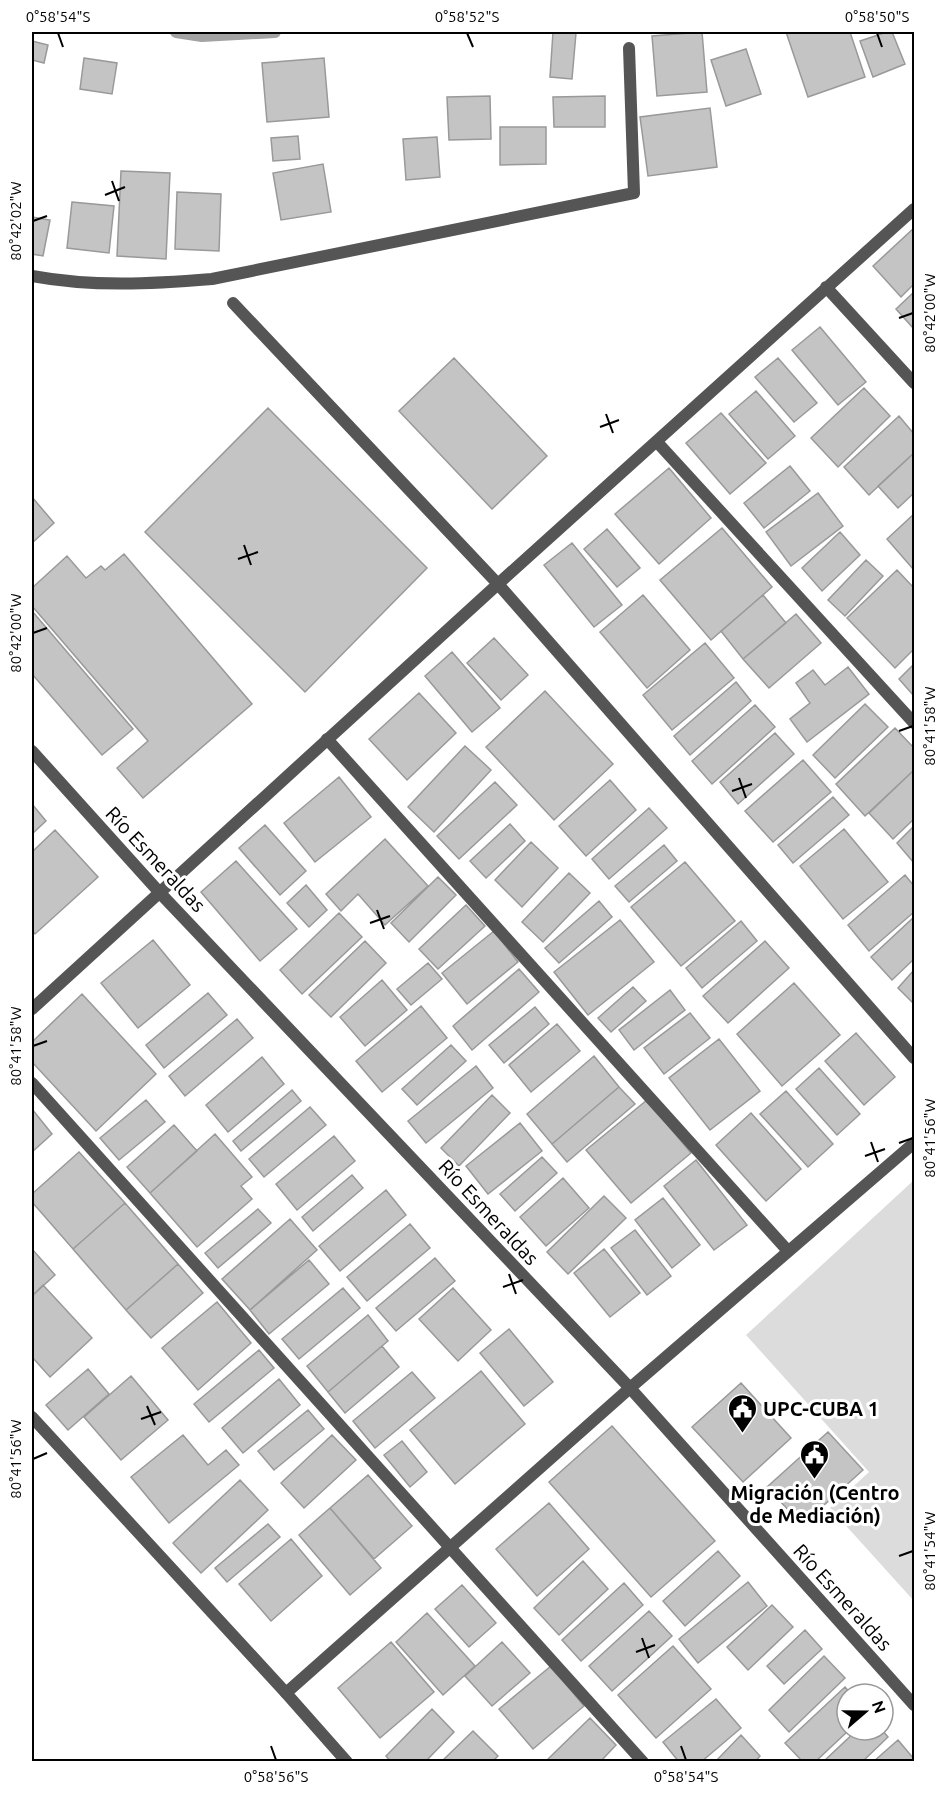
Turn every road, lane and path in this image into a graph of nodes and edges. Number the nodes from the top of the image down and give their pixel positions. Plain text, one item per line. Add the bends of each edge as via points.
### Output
1 (628, 48) dead end
2 (915, 210) edge
3 (32, 276) edge
4 (826, 287) junction
5 (233, 303) dead end
6 (915, 383) edge
7 (657, 442) junction
8 (498, 584) junction
9 (915, 723) edge
10 (327, 739) junction
11 (32, 751) edge
12 (160, 893) junction
13 (32, 1010) edge
14 (915, 1058) edge
15 (32, 1083) edge
16 (915, 1143) edge
17 (788, 1251) junction
18 (630, 1388) junction
19 (32, 1417) edge
20 (450, 1549) junction
21 (286, 1693) junction
22 (915, 1705) edge
23 (347, 1761) edge
24 (643, 1761) edge

1 - 3 street via 634,193 212,279 143,284
2 - 4 street
4 - 6 street
4 - 7 street
5 - 8 street
7 - 8 street
7 - 9 street
8 - 10 street
8 - 14 street
10 - 12 street
10 - 17 street
11 - 12 street, Río Esmeraldas
12 - 13 street
12 - 18 street, Río Esmeraldas
15 - 20 street
16 - 17 street
17 - 18 street
18 - 20 street
18 - 22 street, Río Esmeraldas
19 - 21 street
20 - 21 street
20 - 24 street
21 - 23 street

